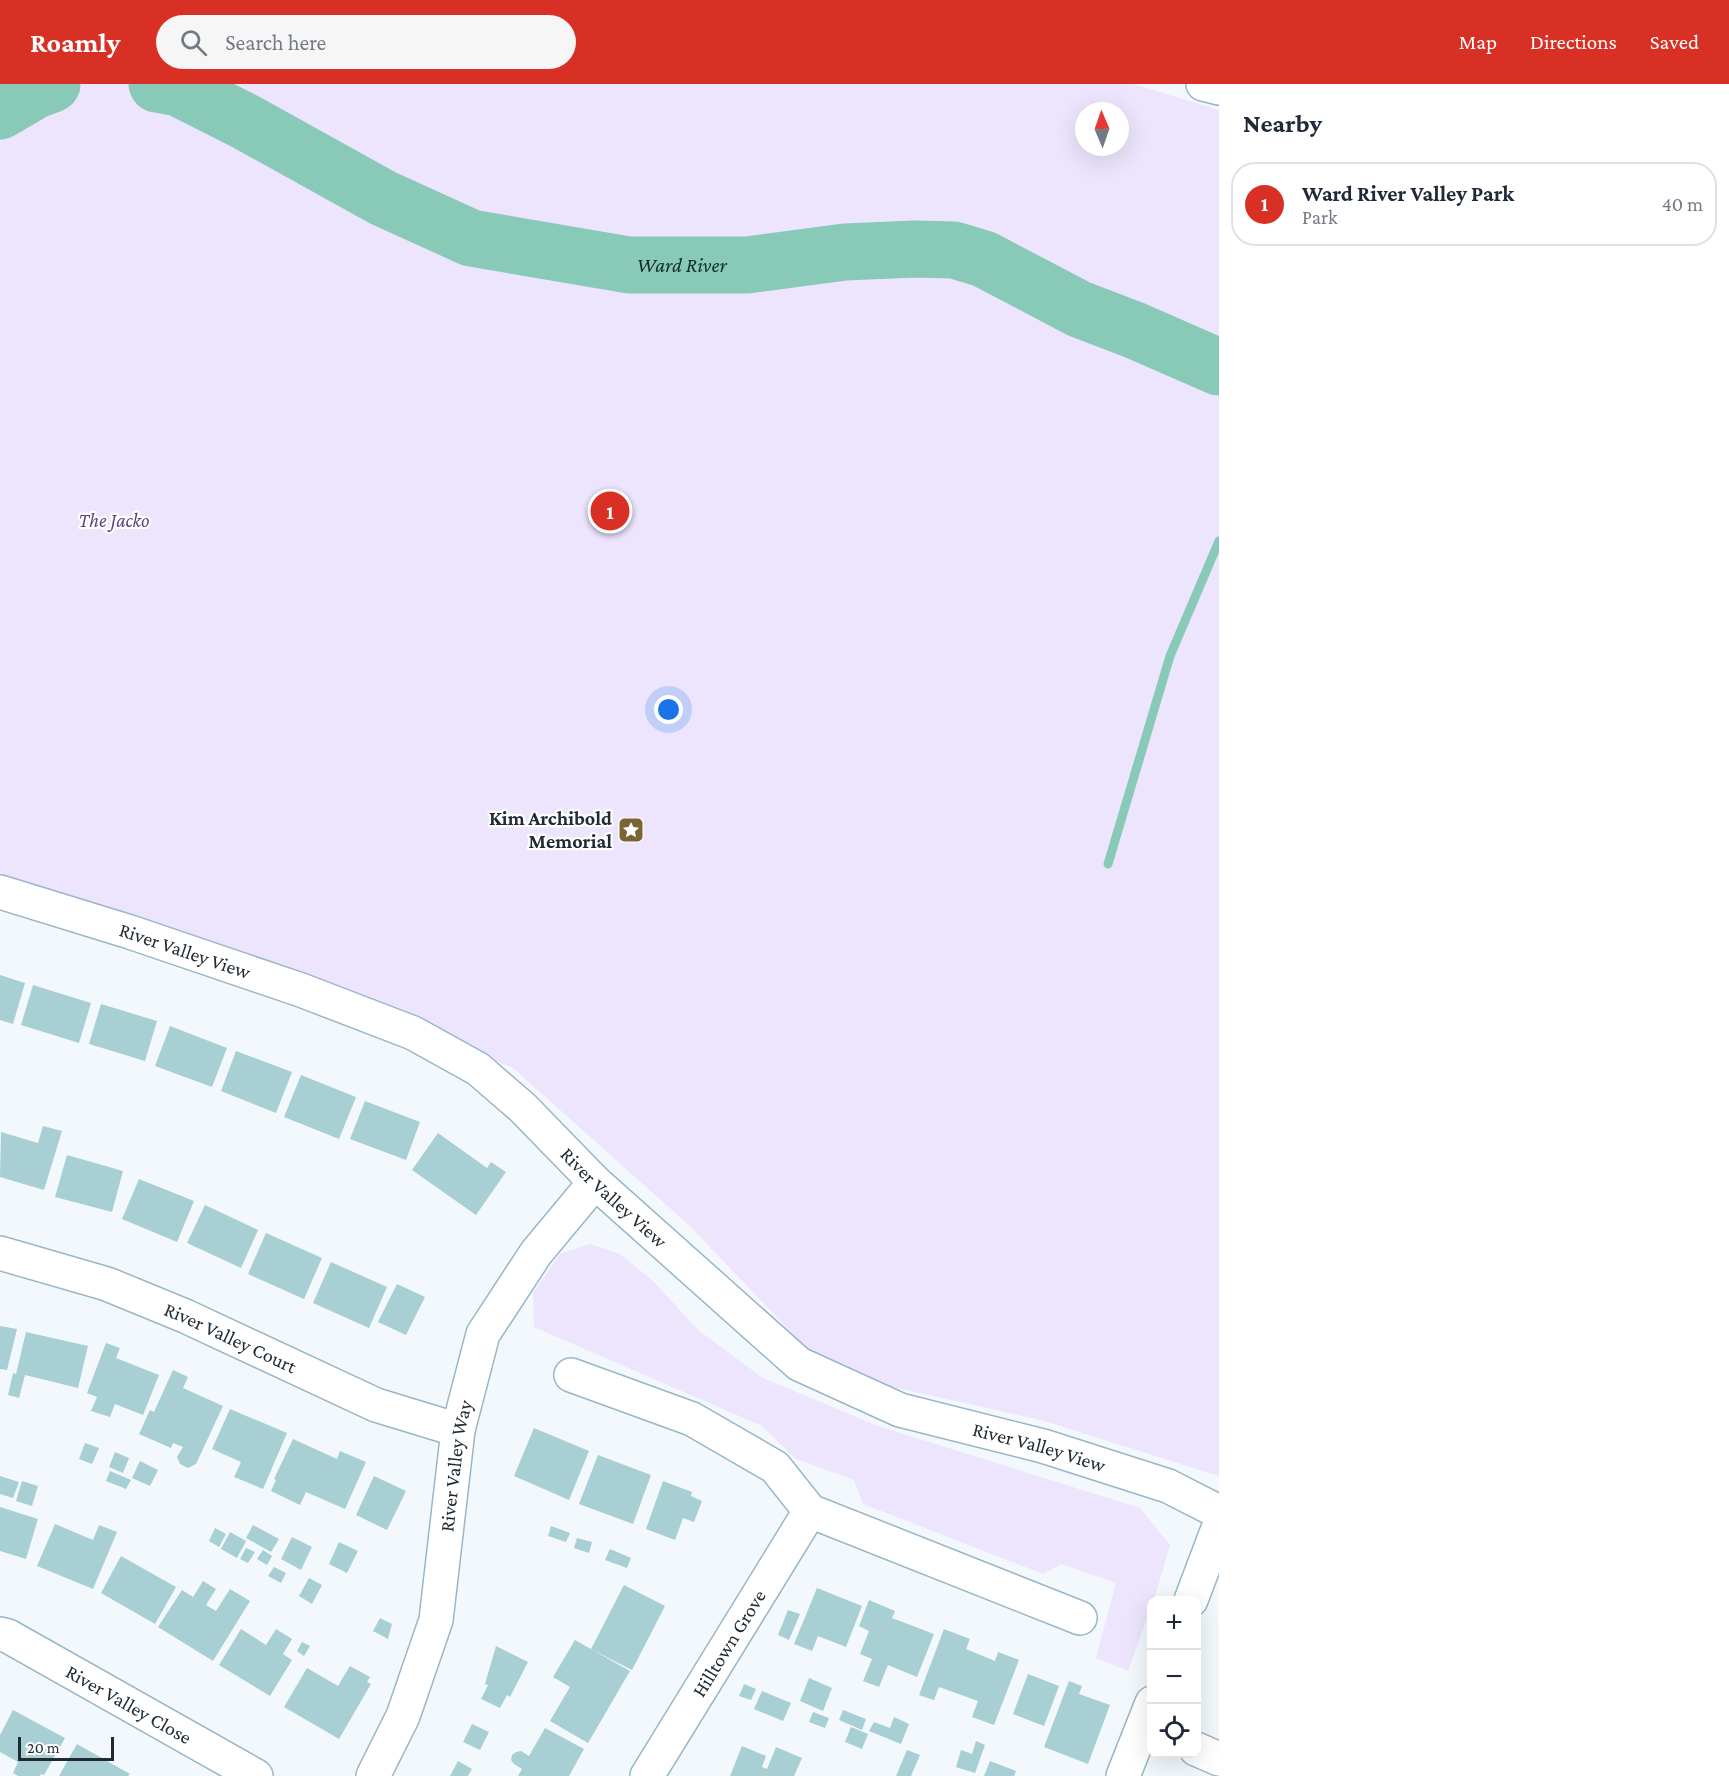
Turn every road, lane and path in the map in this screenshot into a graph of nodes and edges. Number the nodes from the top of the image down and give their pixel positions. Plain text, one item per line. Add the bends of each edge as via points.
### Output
1 (1203, 84) edge
2 (1219, 88) edge
3 (0, 892) edge
4 (595, 1182) junction
5 (0, 1253) edge
6 (572, 1375) dead end
7 (458, 1430) junction
8 (810, 1511) junction
9 (1219, 1512) edge
10 (1219, 1526) edge
11 (1193, 1596) edge
12 (1080, 1618) dead end
13 (0, 1634) edge
14 (1147, 1724) edge
15 (1201, 1751) edge
16 (1219, 1759) edge
17 (256, 1776) edge
18 (373, 1776) edge
19 (647, 1776) edge
20 (1123, 1776) edge

1 - 2 street
3 - 4 street, River Valley View via 301,990 413,1033 478,1069 524,1108
4 - 7 street, River Valley Way via 536,1253 483,1334
4 - 9 street, River Valley View via 799,1364 900,1410 1168,1486
5 - 7 street, River Valley Court via 107,1284 376,1405
6 - 8 street via 692,1419 775,1467
7 - 18 street, River Valley Way via 436,1620 403,1716
8 - 12 street
8 - 19 street, Hilltown Grove
10 - 11 street
13 - 17 street, River Valley Close
14 - 20 street
15 - 16 street

